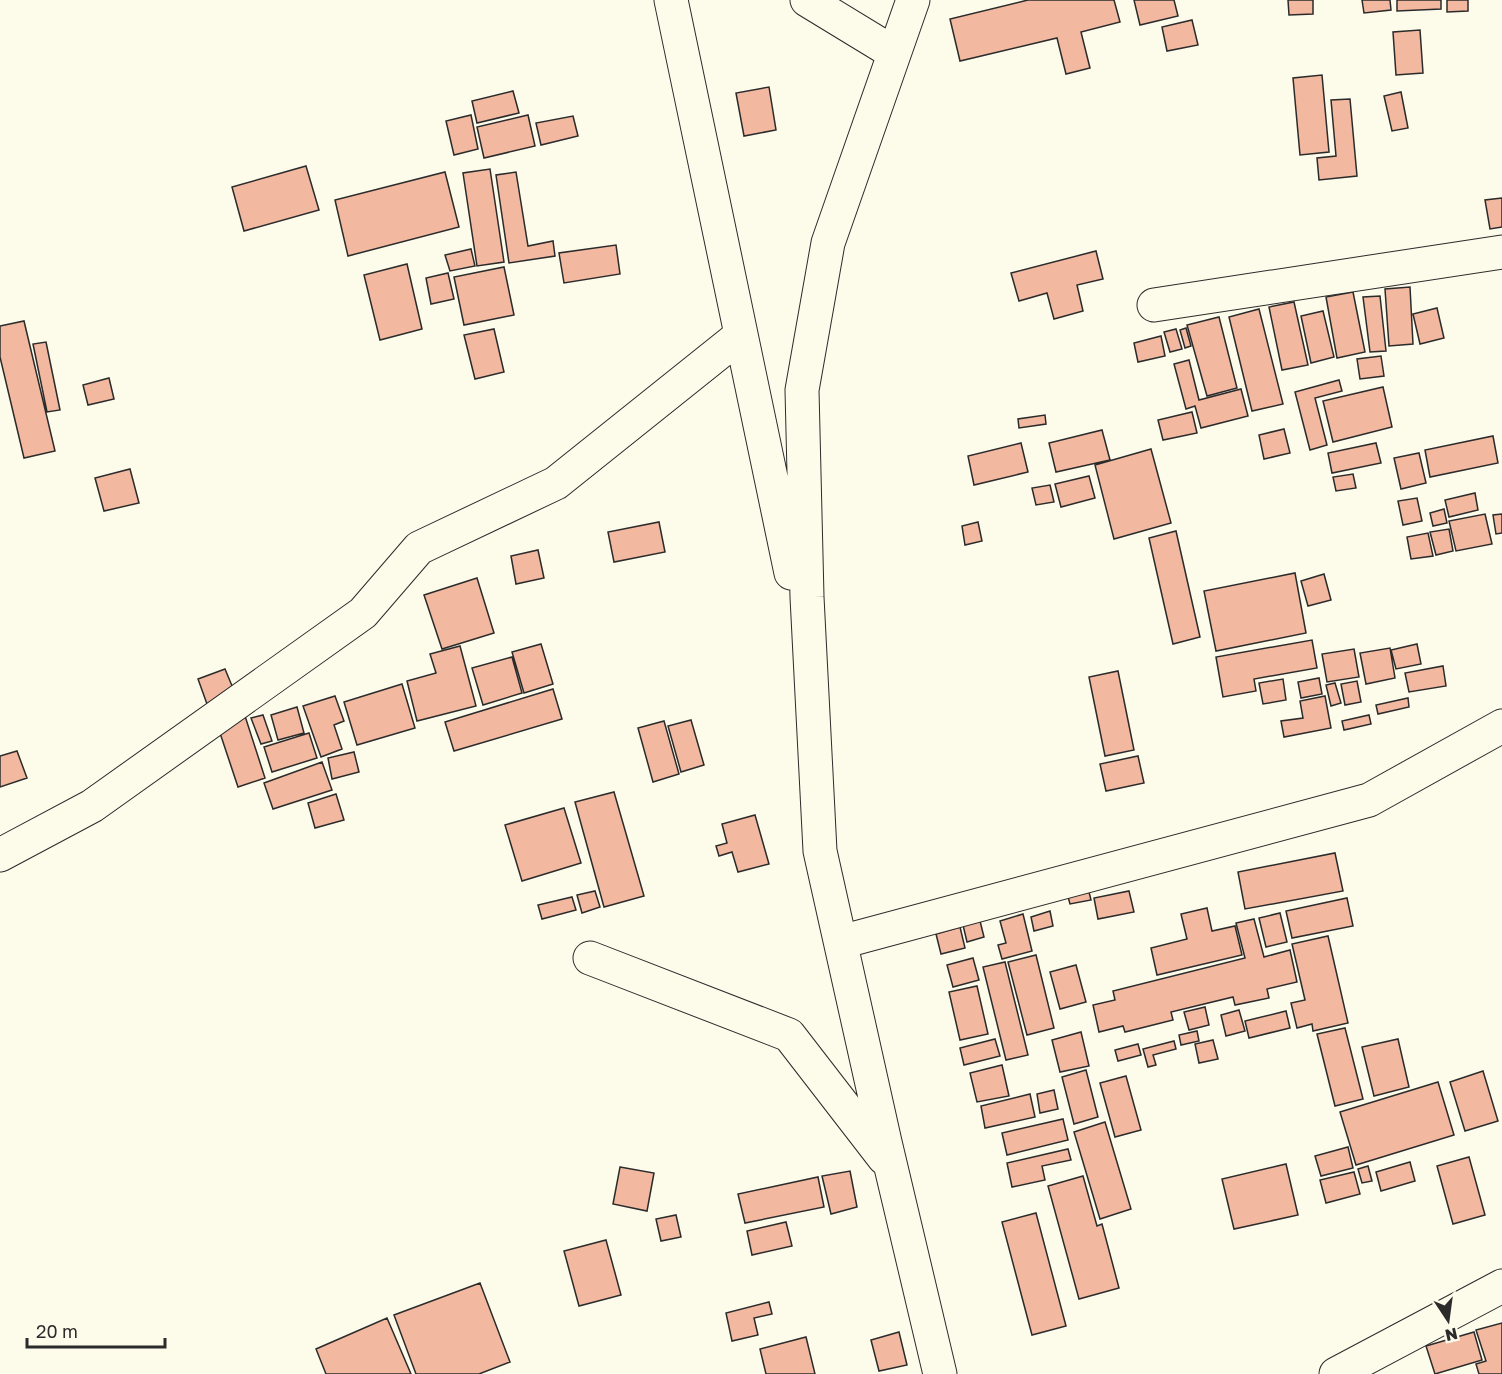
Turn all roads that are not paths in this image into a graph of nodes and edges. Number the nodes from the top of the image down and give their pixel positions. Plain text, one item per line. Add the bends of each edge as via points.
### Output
1 (671, 0) edge
2 (807, 0) edge
3 (913, 0) edge
4 (894, 53) junction
5 (1502, 252) edge
6 (1154, 305) dead end
7 (741, 335) junction
8 (811, 666) junction
9 (1502, 726) edge
10 (0, 855) edge
11 (841, 942) junction
12 (590, 958) dead end
13 (891, 1167) junction
14 (1502, 1286) edge
15 (940, 1374) edge
16 (1336, 1374) edge

1 - 7 street
2 - 4 street
3 - 4 street
4 - 8 street via 828,243 802,390
5 - 6 street
7 - 8 street
7 - 10 street via 556,483 419,548 363,613 92,806
8 - 11 street via 820,851
9 - 11 street via 1369,800
11 - 13 street
12 - 13 street via 789,1035
13 - 15 street
14 - 16 street

